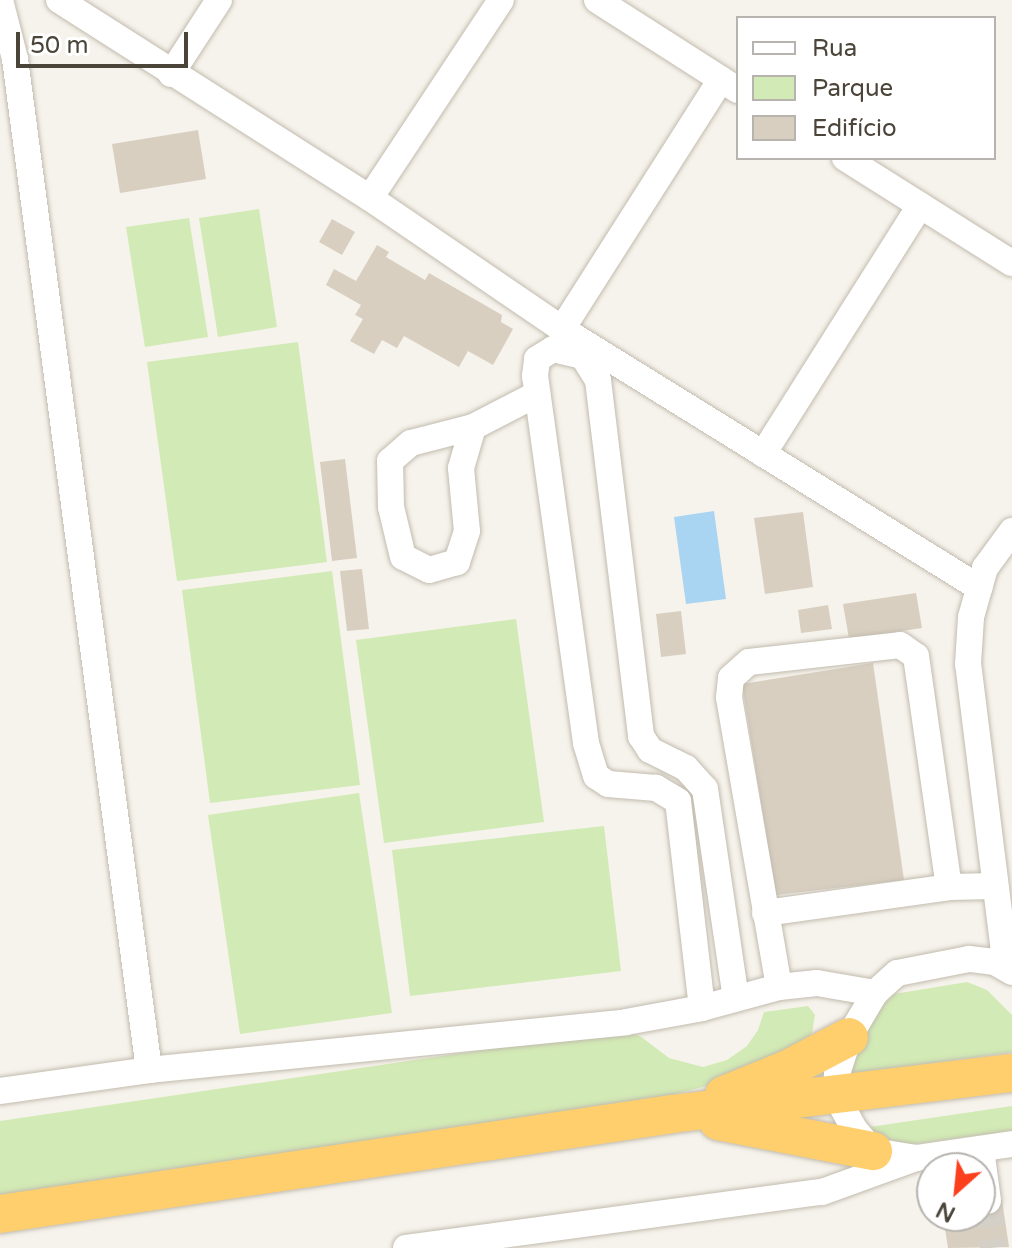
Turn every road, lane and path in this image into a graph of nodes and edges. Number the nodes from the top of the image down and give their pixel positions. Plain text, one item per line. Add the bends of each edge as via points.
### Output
1 (0, 0) edge
2 (59, 0) edge
3 (219, 0) edge
4 (501, 0) edge
5 (597, 0) edge
6 (171, 74) junction
7 (729, 84) edge
8 (848, 160) edge
9 (370, 198) junction
10 (920, 206) junction
11 (1012, 263) edge
12 (562, 329) junction
13 (537, 394) junction
14 (473, 427) junction
15 (763, 454) junction
16 (1012, 531) edge
17 (979, 588) junction
18 (691, 773) junction
19 (668, 792) junction
20 (995, 886) junction
21 (949, 887) junction
22 (765, 913) junction
23 (1009, 970) edge
24 (779, 987) junction
25 (875, 993) junction
26 (736, 998) junction
27 (702, 1008) junction
28 (849, 1037) junction
29 (149, 1070) junction
30 (1012, 1073) edge
31 (0, 1091) edge
32 (836, 1096) junction
33 (672, 1114) junction
34 (1012, 1144) edge
35 (981, 1149) junction
36 (873, 1151) junction
37 (959, 1152) edge
38 (981, 1152) edge
39 (916, 1158) joint
40 (0, 1214) edge
41 (406, 1248) edge

1 - 29 street via 15,59
2 - 6 street
3 - 6 street
4 - 9 street
5 - 7 street
6 - 9 street
7 - 12 street
8 - 10 street
9 - 12 street
10 - 11 street
10 - 15 street
12 - 15 street
13 - 14 street
13 - 18 street via 537,359 553,349 583,356 598,380 641,736 650,750
13 - 19 street via 586,743 596,776 608,784
14 - 14 street via 411,443 390,461 391,507 403,557 429,570 457,562 467,531 461,468
15 - 17 street
16 - 17 street via 985,568
17 - 20 street via 968,664
18 - 19 street
18 - 26 street via 705,789 709,804
19 - 27 street via 678,801
20 - 21 street
20 - 23 street
21 - 22 street
21 - 22 street via 916,656 900,645 749,662 731,678 729,697
22 - 24 street
23 - 25 street via 995,962 969,959 897,973
24 - 25 street via 817,983
24 - 26 street
25 - 28 street
26 - 27 street
27 - 29 street via 626,1022
28 - 32 street
28 - 33 highway via 752,1085
29 - 31 street
30 - 32 highway
32 - 33 highway
32 - 36 street
33 - 36 highway
33 - 40 highway
34 - 35 street
35 - 37 street
35 - 38 street
36 - 39 street
39 - 41 street via 822,1192

